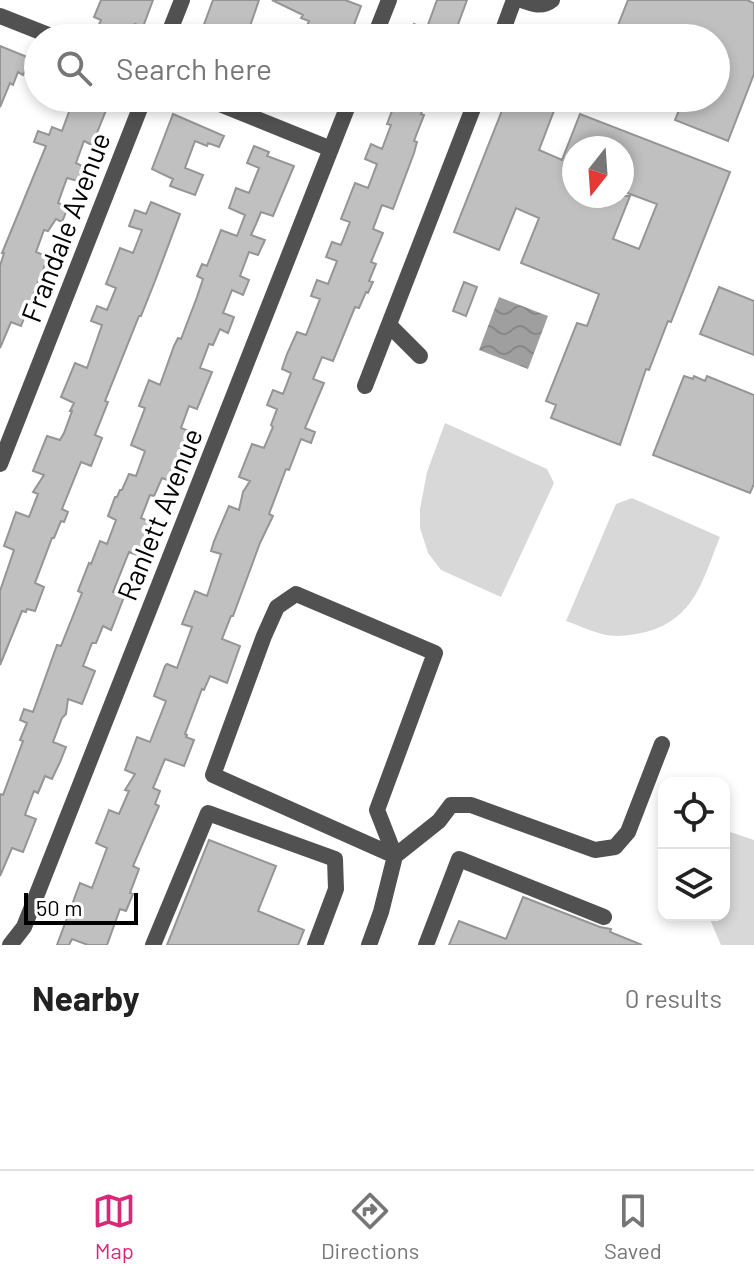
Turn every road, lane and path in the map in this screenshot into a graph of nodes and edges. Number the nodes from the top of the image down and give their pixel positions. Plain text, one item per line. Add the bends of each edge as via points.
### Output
1 (182, 0) edge
2 (389, 0) edge
3 (514, 0) edge
4 (521, 0) edge
5 (552, 0) edge
6 (0, 16) edge
7 (173, 24) edge
8 (380, 24) edge
9 (505, 24) edge
10 (24, 25) edge
11 (138, 112) edge
12 (240, 112) edge
13 (346, 112) edge
14 (472, 112) edge
15 (331, 149) junction
16 (389, 325) junction
17 (420, 356) dead end
18 (365, 386) dead end
19 (0, 464) edge
20 (662, 744) dead end
21 (395, 856) junction
22 (604, 917) dead end
23 (10, 945) edge
24 (153, 945) edge
25 (315, 945) edge
26 (369, 945) edge
27 (426, 945) edge

1 - 7 street
2 - 8 street
3 - 9 street
4 - 5 street via 546,5
6 - 10 street
11 - 19 street, Frandale Avenue
12 - 15 street
13 - 15 street, Ranlett Avenue
14 - 16 street
15 - 23 street, Ranlett Avenue via 24,927
16 - 17 street
16 - 18 street
20 - 21 street via 628,832 615,847 595,850 471,805 451,805
21 - 21 street via 213,775 277,607 296,594 435,653 377,810
21 - 26 street
22 - 27 street via 459,859
24 - 25 street via 208,813 335,859 336,889

